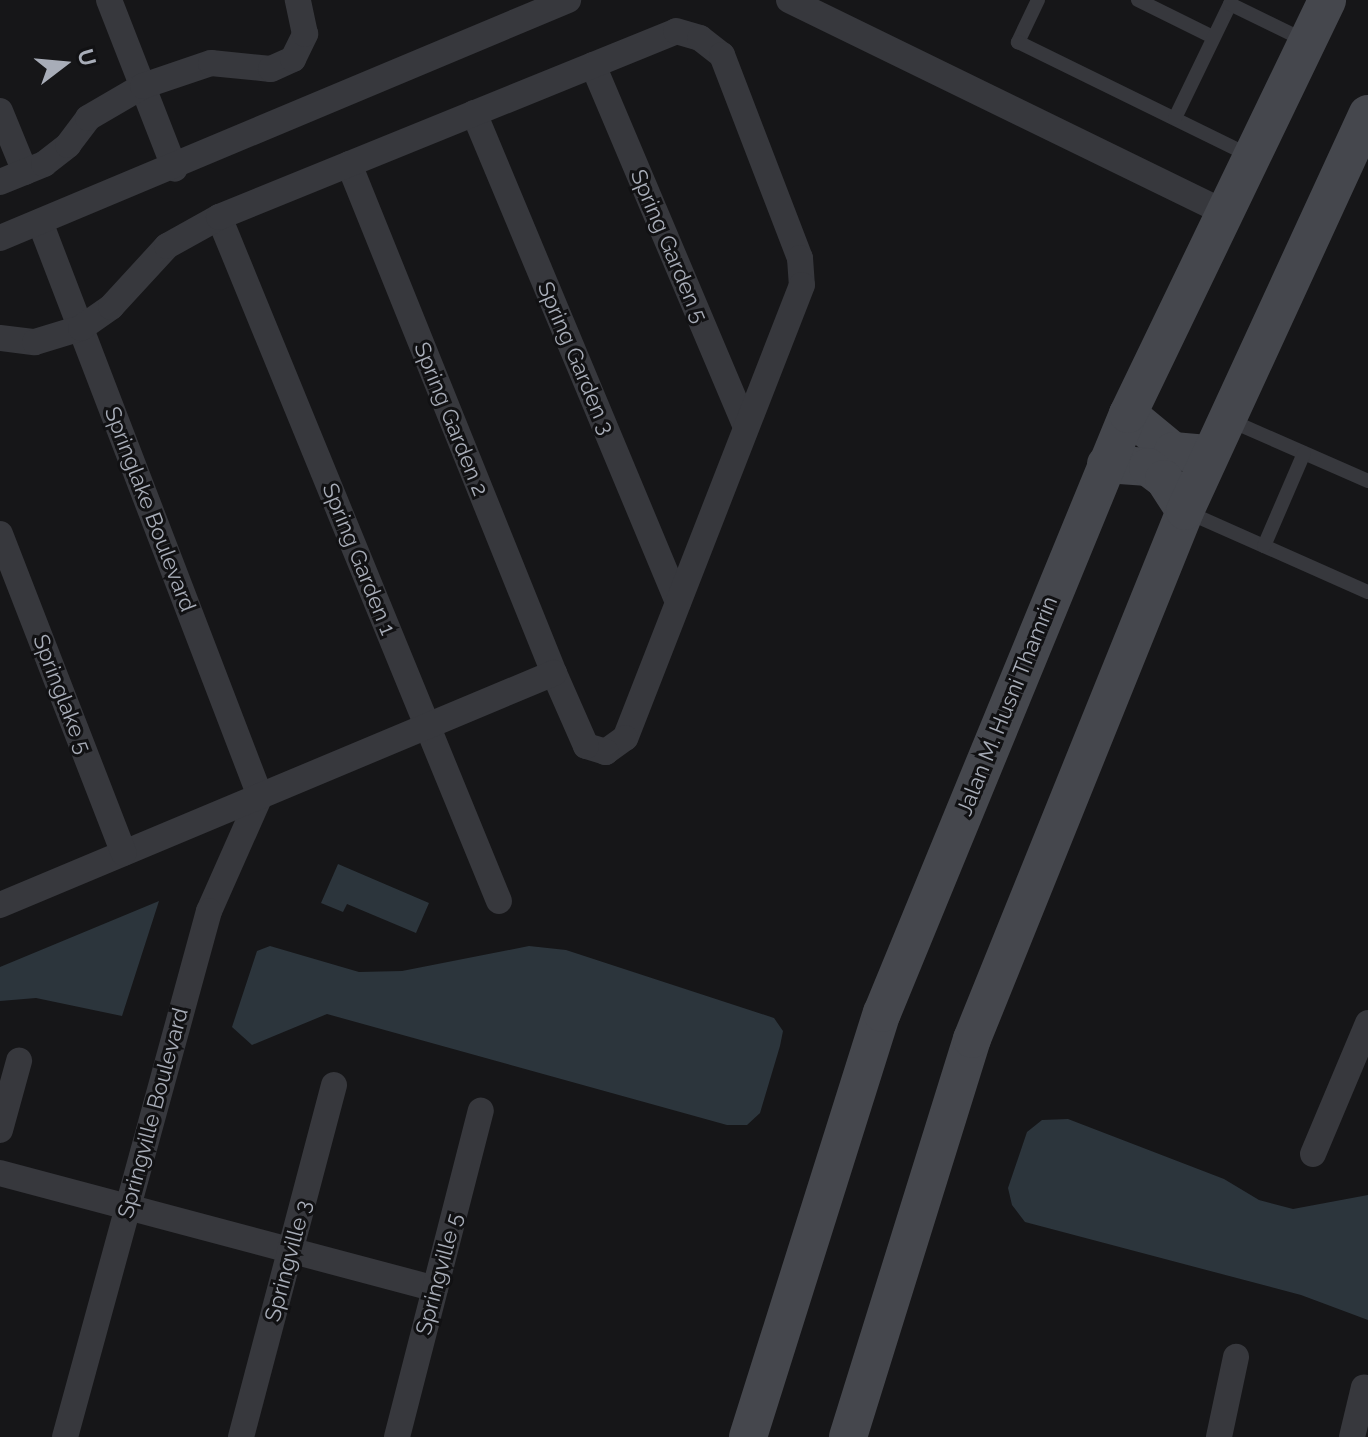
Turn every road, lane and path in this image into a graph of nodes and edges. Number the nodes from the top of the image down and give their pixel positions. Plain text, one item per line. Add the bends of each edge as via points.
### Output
1 (109, 0) edge
2 (568, 0) edge
3 (789, 0) edge
4 (1038, 0) edge
5 (1138, 0) edge
6 (1327, 0) edge
7 (300, 5) edge
8 (1213, 37) junction
9 (1307, 42) junction
10 (593, 65) junction
11 (143, 86) junction
12 (0, 111) edge
13 (474, 113) junction
14 (1368, 114) edge
15 (1175, 118) junction
16 (1252, 156) junction
17 (349, 164) junction
18 (175, 169) junction
19 (25, 172) junction
20 (0, 182) edge
21 (1225, 213) junction
22 (219, 217) junction
23 (40, 222) junction
24 (0, 238) edge
25 (81, 328) junction
26 (0, 338) edge
27 (1128, 414) junction
28 (1226, 419) junction
29 (746, 427) junction
30 (1304, 453) junction
31 (1210, 454) junction
32 (1106, 464) junction
33 (1368, 481) edge
34 (1185, 511) junction
35 (0, 534) edge
36 (1264, 546) junction
37 (1368, 592) edge
38 (678, 602) junction
39 (554, 673) junction
40 (427, 726) junction
41 (260, 796) junction
42 (124, 853) junction
43 (499, 901) dead end
44 (1, 902) edge
45 (1368, 1023) edge
46 (19, 1061) dead end
47 (334, 1085) dead end
48 (481, 1111) dead end
49 (0, 1130) edge
50 (1313, 1154) dead end
51 (0, 1173) edge
52 (128, 1207) junction
53 (291, 1250) junction
54 (435, 1289) junction
55 (1236, 1357) dead end
56 (1364, 1387) dead end
57 (65, 1437) edge
58 (241, 1437) edge
59 (397, 1437) edge
60 (748, 1437) edge
61 (848, 1437) edge
62 (1219, 1437) edge
63 (1352, 1437) edge

1 - 11 street
2 - 18 street
3 - 21 street
4 - 15 lane via 1018,42
5 - 8 lane
6 - 9 main road, Jalan M. Husni Thamrin
7 - 11 street via 305,34 293,59 271,69 211,63
8 - 9 lane via 1230,4
8 - 15 lane
9 - 16 main road, Jalan M. Husni Thamrin
10 - 13 street
10 - 29 street, Spring Garden 5
10 - 29 street via 676,31 700,38 722,55 800,258 802,285
11 - 18 street
11 - 19 street via 88,118 68,145
12 - 19 street
13 - 17 street
13 - 38 street, Spring Garden 3
14 - 28 main road
15 - 16 lane
16 - 21 main road, Jalan M. Husni Thamrin
17 - 22 street
17 - 39 street, Spring Garden 2
18 - 23 street
19 - 20 street
21 - 27 main road, Jalan M. Husni Thamrin
22 - 25 street via 167,246 111,307
22 - 40 street, Spring Garden 1
23 - 24 street
23 - 25 street, Springlake Boulevard
25 - 26 street via 35,342
25 - 41 street, Springlake Boulevard
27 - 31 main road via 1173,451
27 - 32 main road, Jalan M. Husni Thamrin
28 - 30 lane
28 - 31 main road
29 - 38 street
30 - 33 lane
30 - 36 lane
31 - 34 main road
32 - 34 main road via 1148,467 1164,479
32 - 60 main road, Jalan M. Husni Thamrin via 882,1013
34 - 36 lane
34 - 61 main road via 972,1039
35 - 42 street, Springlake 5
36 - 37 lane
38 - 39 street, Spring Garden 2 via 625,738 606,752 586,746
39 - 40 street
40 - 41 street
40 - 43 street, Spring Garden 1
41 - 42 street
41 - 52 street, Springville Boulevard via 209,911
42 - 44 street
45 - 50 street
46 - 49 street
47 - 53 street, Springville 3
48 - 54 street, Springville 5
51 - 52 street
52 - 53 street
52 - 57 street, Springville Boulevard
53 - 54 street
53 - 58 street, Springville 3
54 - 59 street, Springville 5
55 - 62 street
56 - 63 street

